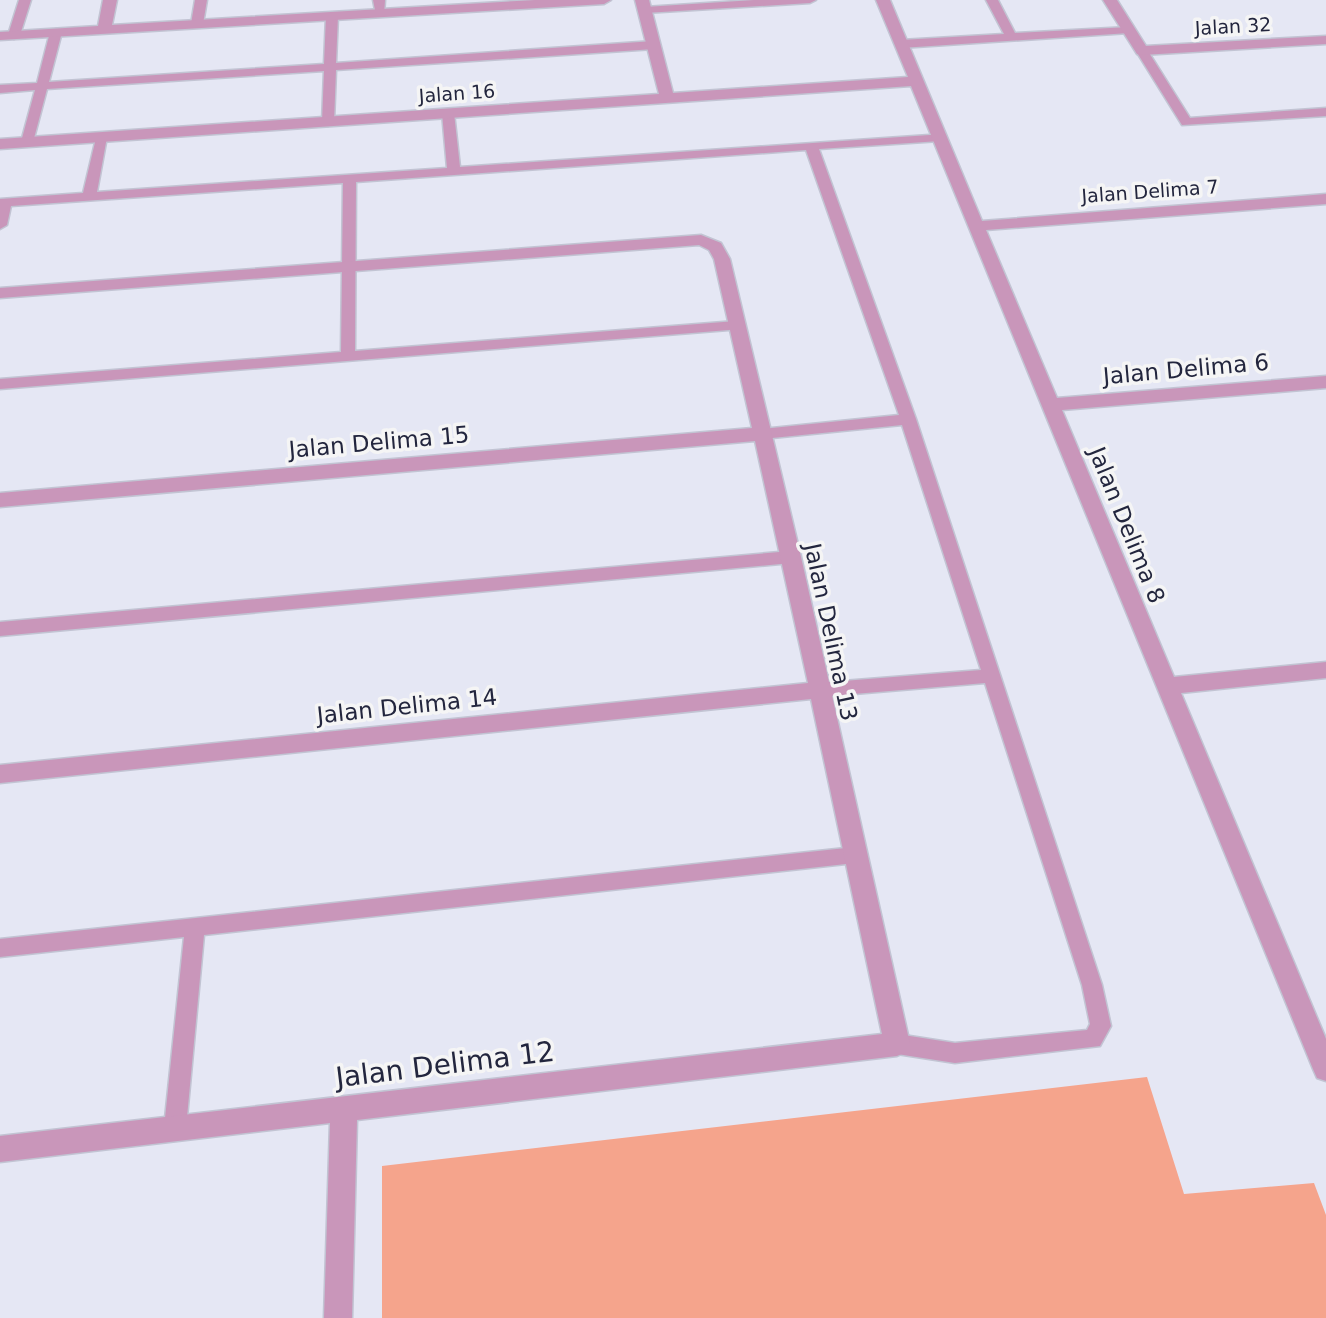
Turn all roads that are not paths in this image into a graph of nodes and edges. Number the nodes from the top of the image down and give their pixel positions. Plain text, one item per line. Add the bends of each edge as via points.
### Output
1 (25, 0) edge
2 (110, 0) edge
3 (201, 0) edge
4 (291, 0) edge
5 (604, 0) edge
6 (810, 0) edge
7 (883, 0) edge
8 (992, 0) edge
9 (1110, 0) edge
10 (763, 1) edge
11 (551, 2) edge
12 (463, 4) edge
13 (643, 5) edge
14 (379, 7) edge
15 (332, 16) junction
16 (290, 18) junction
17 (197, 24) junction
18 (104, 29) junction
19 (1129, 30) junction
20 (56, 32) junction
21 (7, 35) edge
22 (1012, 37) junction
23 (1326, 40) edge
24 (901, 44) junction
25 (654, 45) junction
26 (1142, 51) junction
27 (330, 67) junction
28 (917, 81) junction
29 (43, 86) junction
30 (0, 89) edge
31 (667, 98) junction
32 (1326, 112) edge
33 (448, 113) junction
34 (328, 122) junction
35 (101, 137) junction
36 (940, 137) junction
37 (27, 142) junction
38 (0, 144) edge
39 (811, 146) junction
40 (454, 171) junction
41 (350, 178) junction
42 (89, 197) junction
43 (1326, 199) edge
44 (3, 203) edge
45 (0, 225) edge
46 (977, 226) junction
47 (348, 267) junction
48 (0, 293) edge
49 (736, 326) junction
50 (348, 357) junction
51 (1326, 382) edge
52 (0, 384) edge
53 (1051, 405) junction
54 (908, 419) junction
55 (762, 434) junction
56 (0, 500) edge
57 (791, 557) junction
58 (0, 629) edge
59 (1326, 670) edge
60 (992, 676) junction
61 (1167, 686) junction
62 (818, 690) junction
63 (0, 774) edge
64 (855, 855) junction
65 (195, 927) junction
66 (0, 948) edge
67 (897, 1044) junction
68 (1326, 1069) edge
69 (344, 1108) junction
70 (175, 1128) junction
71 (0, 1149) edge
72 (338, 1318) edge

1 - 21 lane
2 - 18 street
3 - 17 lane
4 - 16 street
5 - 11 street
6 - 10 lane
7 - 24 street, Jalan Delima 8
8 - 22 lane
9 - 19 street
10 - 13 lane
11 - 12 street
12 - 14 street
13 - 25 street
14 - 15 street
15 - 16 street
15 - 27 lane
16 - 17 street
17 - 18 street
18 - 20 street
19 - 22 lane
19 - 26 street
20 - 21 street
20 - 29 lane
22 - 24 lane
23 - 26 street, Jalan 32
24 - 28 street, Jalan Delima 8
25 - 27 lane
25 - 31 street
26 - 32 lane via 1186,122
27 - 29 lane
27 - 34 lane
28 - 31 street, Jalan 16
28 - 36 street, Jalan Delima 8
29 - 30 lane
29 - 37 lane
31 - 33 street, Jalan 16
33 - 34 street, Jalan 16
33 - 40 lane
34 - 35 street, Jalan 16
35 - 37 street, Jalan 16
35 - 42 lane
36 - 39 lane
36 - 46 street, Jalan Delima 8
37 - 38 street, Jalan 16
39 - 40 lane
39 - 54 lane
40 - 41 lane
41 - 42 lane
41 - 47 lane
42 - 44 lane
43 - 46 street, Jalan Delima 7
44 - 45 lane
46 - 53 street, Jalan Delima 8
47 - 48 street
47 - 49 street, Jalan Delima 13 via 701,240 715,247 722,259
47 - 50 lane
49 - 50 lane
49 - 55 street, Jalan Delima 13
50 - 52 lane
51 - 53 street, Jalan Delima 6
53 - 61 street, Jalan Delima 8
54 - 55 lane
54 - 60 lane
55 - 56 street, Jalan Delima 15
55 - 57 street, Jalan Delima 13
57 - 58 lane
57 - 62 street, Jalan Delima 13
59 - 61 street
60 - 62 lane
60 - 67 lane via 1088,972 1101,1026 1093,1039 1059,1044 955,1053
61 - 68 street, Jalan Delima 8
62 - 63 street, Jalan Delima 14
62 - 64 street, Jalan Delima 13
64 - 65 lane
64 - 67 street, Jalan Delima 13
65 - 66 lane
65 - 70 lane
67 - 69 street, Jalan Delima 12
69 - 70 street, Jalan Delima 12
69 - 72 street
70 - 71 street, Jalan Delima 12

